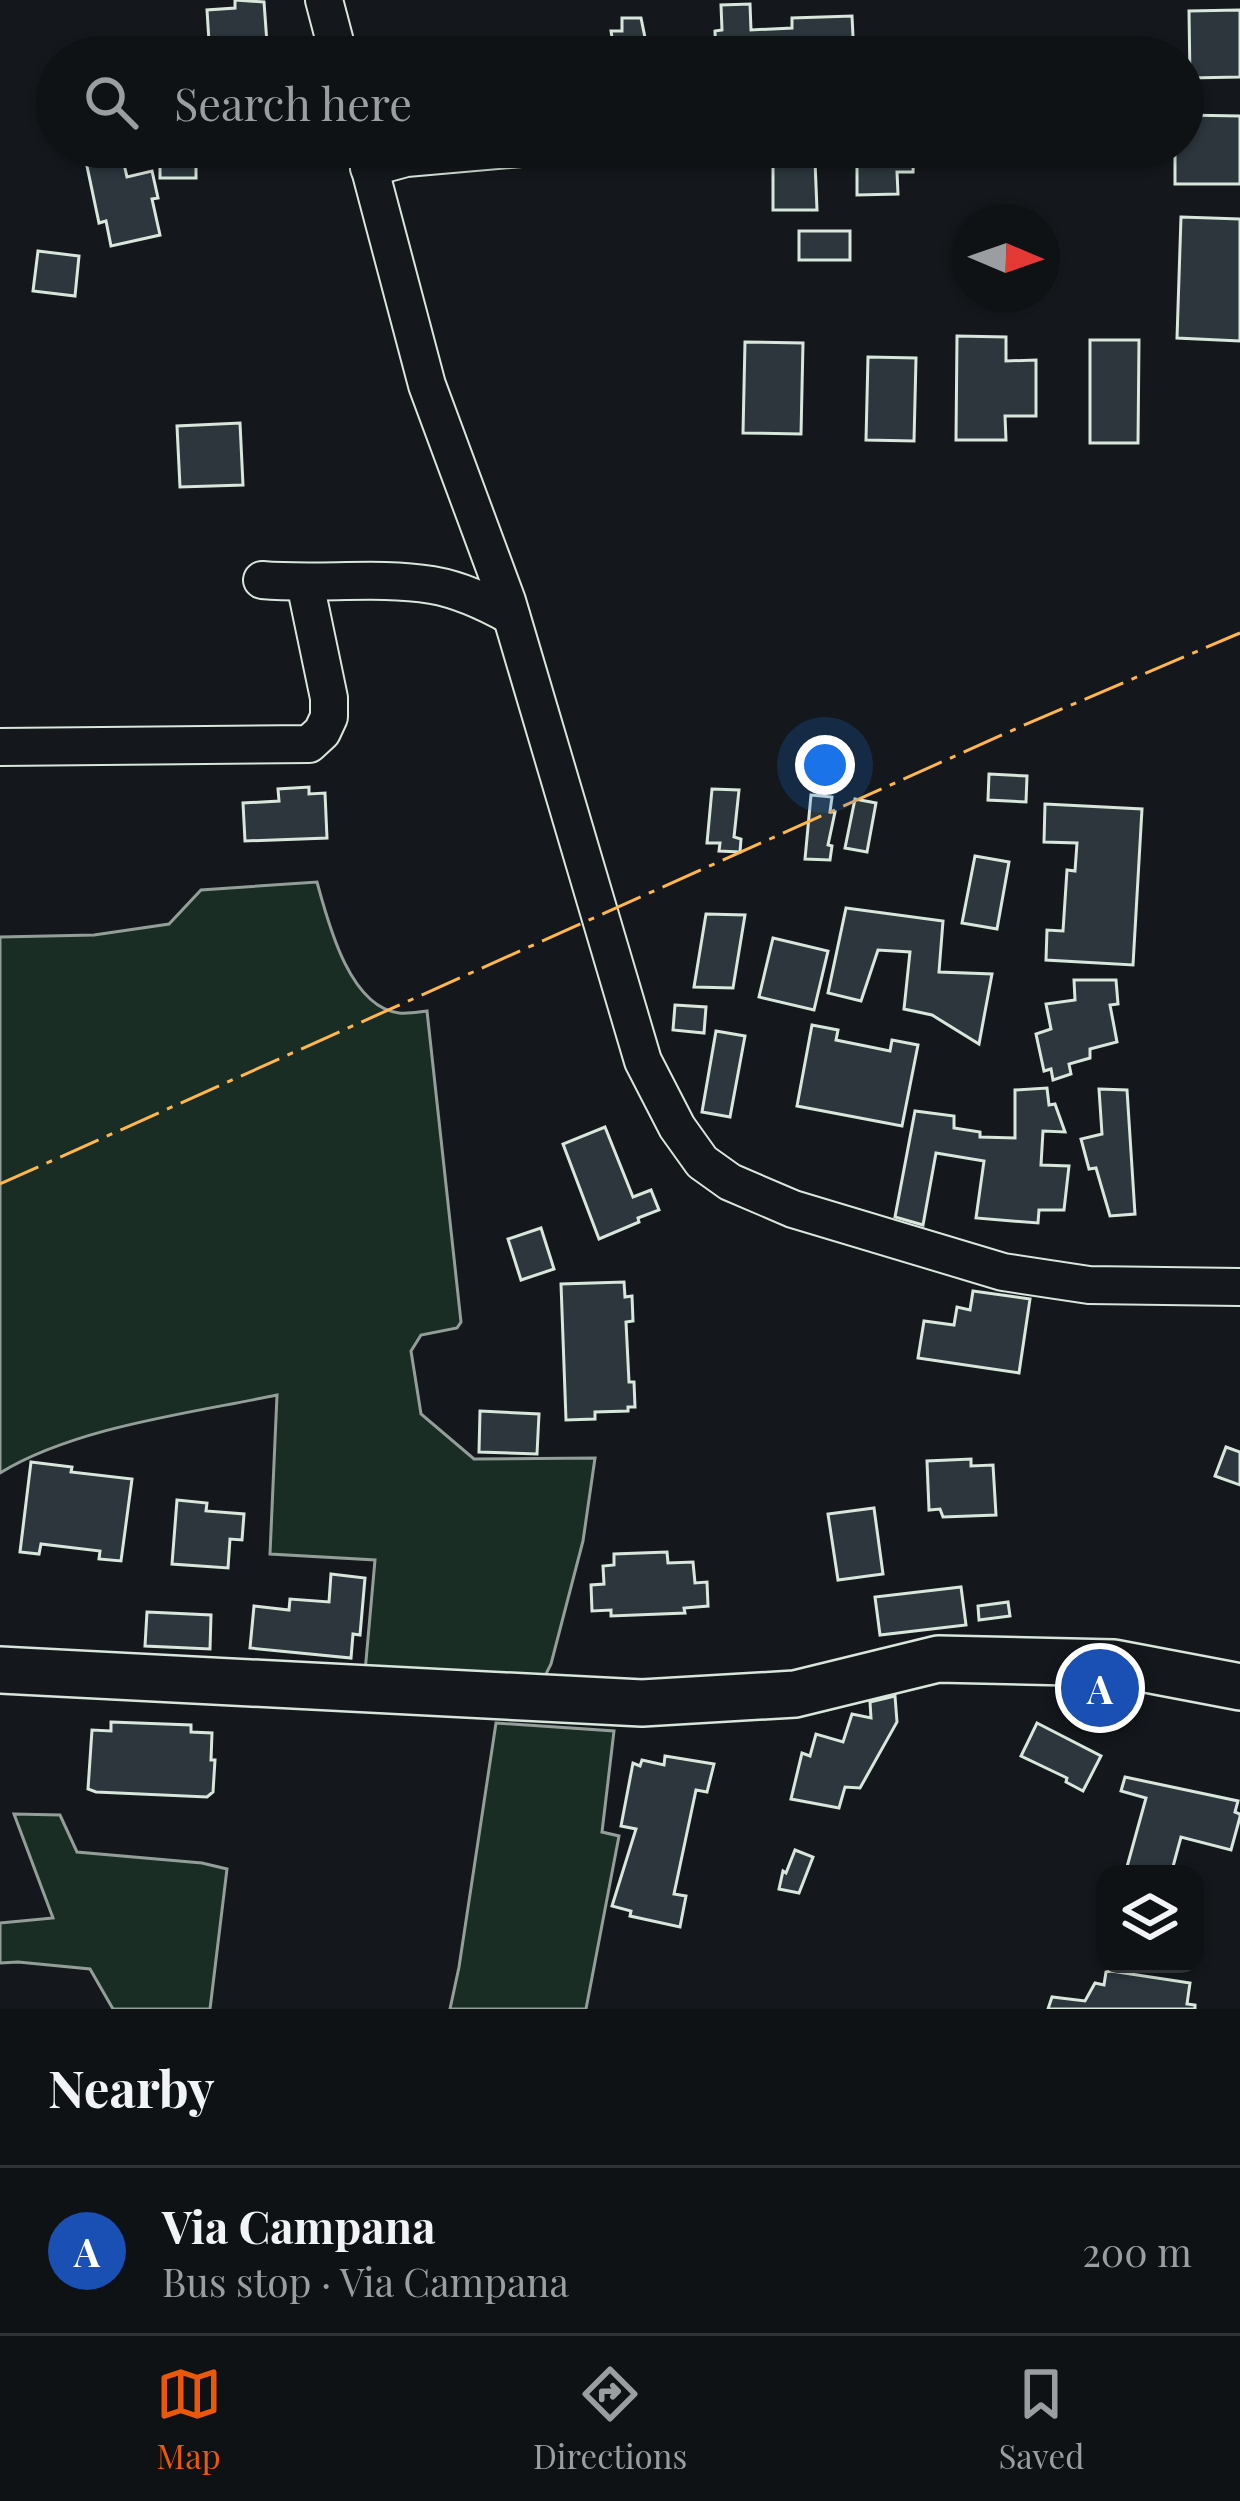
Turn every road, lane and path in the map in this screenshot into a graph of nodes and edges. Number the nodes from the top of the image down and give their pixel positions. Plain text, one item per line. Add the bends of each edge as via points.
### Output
1 (324, 0) edge
2 (333, 36) edge
3 (370, 168) edge
4 (262, 580) dead end
5 (305, 584) junction
6 (511, 616) junction
7 (0, 747) edge
8 (1240, 1287) edge
9 (0, 1670) edge
10 (1240, 1688) edge

1 - 2 street
3 - 6 street via 427,385
4 - 5 street
5 - 6 street via 433,586
5 - 7 street via 329,717 309,744
6 - 8 street via 644,1061 702,1162 793,1209 1003,1272 1089,1285
9 - 10 main road via 643,1703 795,1694 938,1660 1114,1663

